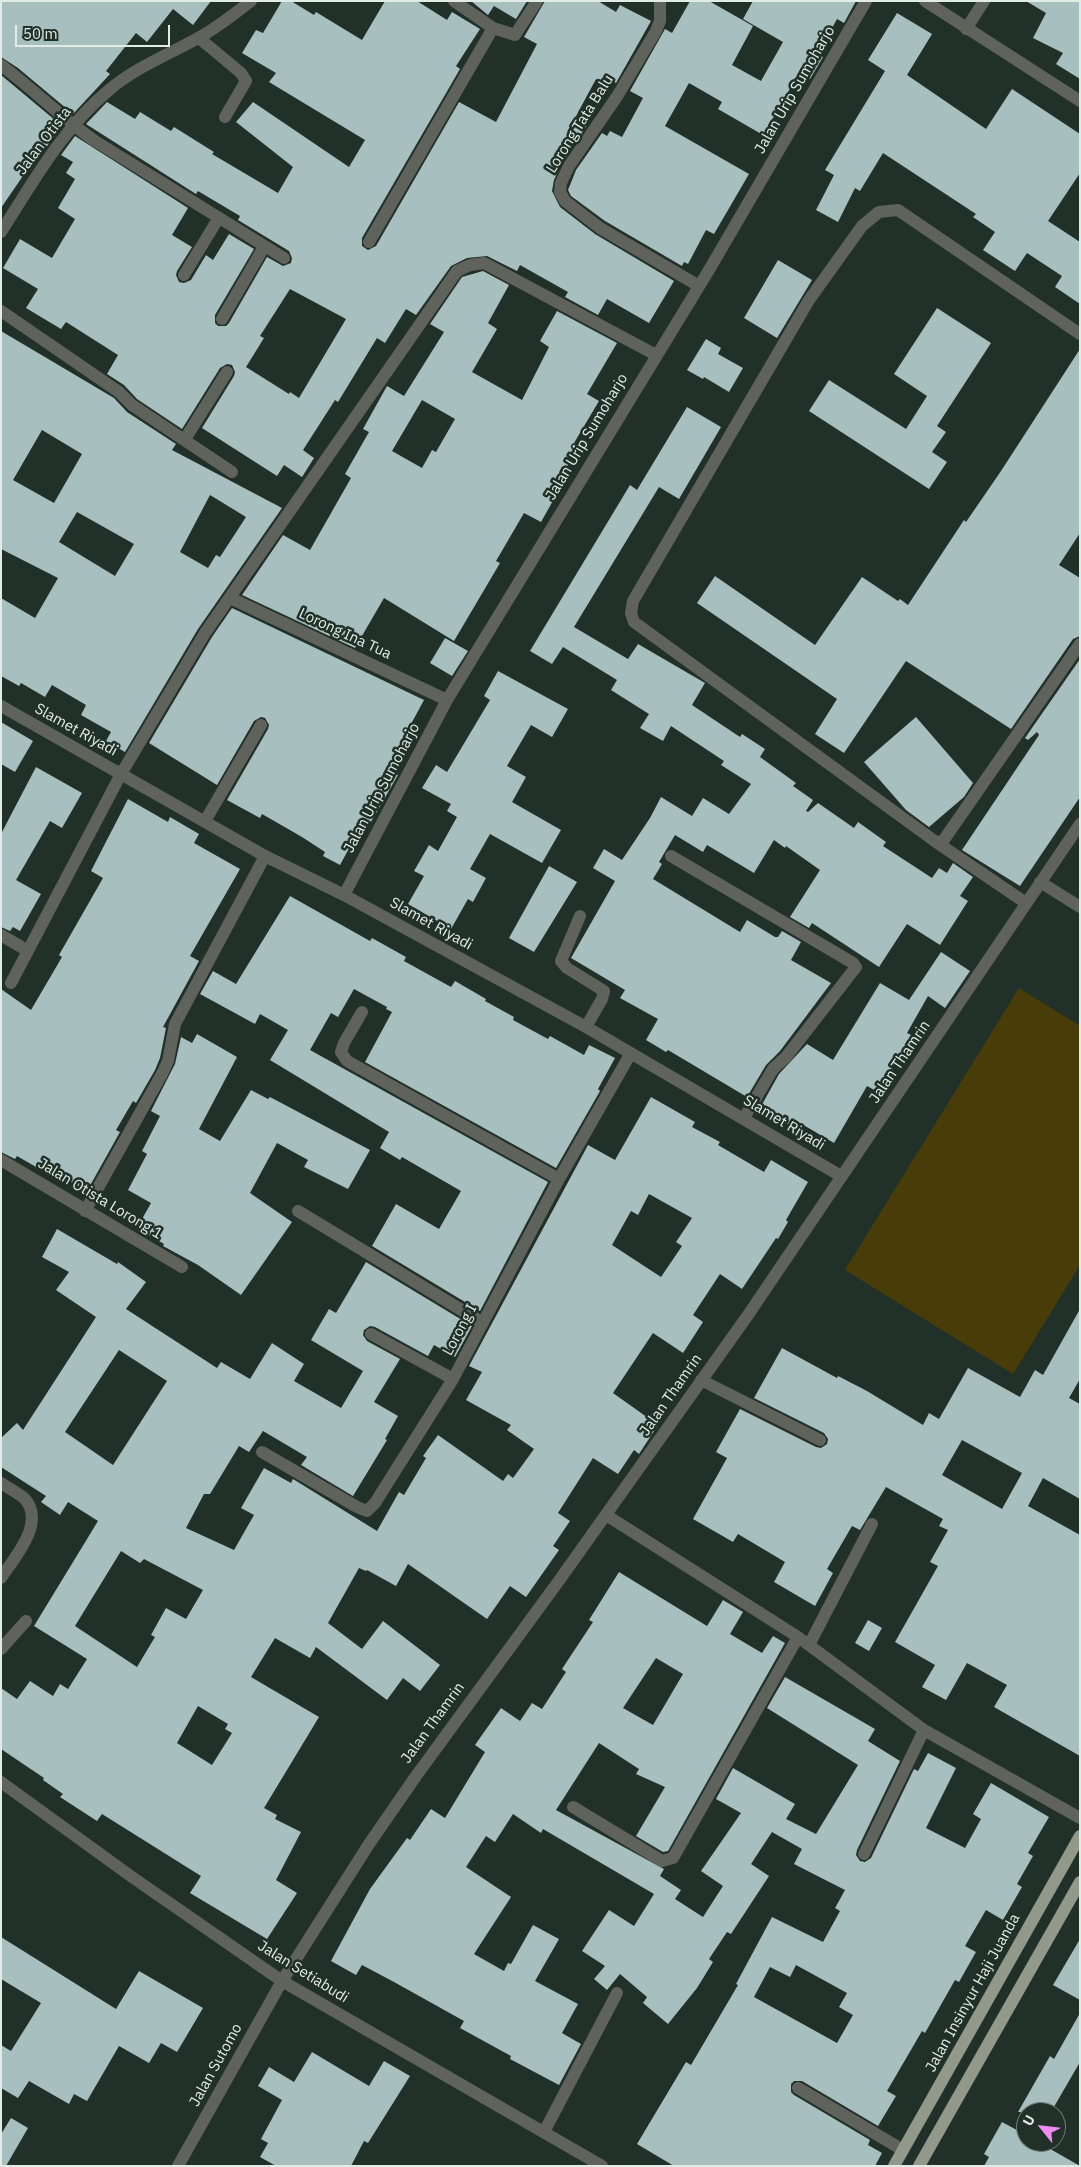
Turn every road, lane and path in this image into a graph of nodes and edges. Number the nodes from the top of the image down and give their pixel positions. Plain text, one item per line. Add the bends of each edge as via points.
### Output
1 (251, 1) edge
2 (454, 1) edge
3 (537, 1) edge
4 (660, 1) edge
5 (866, 1) edge
6 (925, 1) edge
7 (984, 1) edge
8 (493, 28) junction
9 (966, 30) junction
10 (199, 38) junction
11 (1, 65) edge
12 (1080, 101) edge
13 (225, 117) dead end
14 (73, 126) junction
15 (218, 219) junction
16 (1, 232) edge
17 (369, 242) dead end
18 (264, 247) junction
19 (284, 258) dead end
20 (184, 275) dead end
21 (699, 286) junction
22 (1, 311) edge
23 (222, 319) dead end
24 (1080, 334) edge
25 (656, 355) junction
26 (227, 372) dead end
27 (185, 439) junction
28 (232, 472) dead end
29 (230, 598) junction
30 (1080, 644) edge
31 (446, 700) junction
32 (1, 706) edge
33 (261, 725) dead end
34 (122, 774) junction
35 (205, 822) junction
36 (1080, 824) edge
37 (936, 842) junction
38 (264, 856) junction
39 (672, 856) dead end
40 (1040, 882) junction
41 (344, 895) junction
42 (1026, 903) junction
43 (1080, 907) edge
44 (580, 916) dead end
45 (1, 935) edge
46 (28, 951) junction
47 (11, 983) dead end
48 (362, 1012) dead end
49 (586, 1027) junction
50 (631, 1053) junction
51 (744, 1118) junction
52 (1, 1160) edge
53 (841, 1176) junction
54 (559, 1179) junction
55 (85, 1211) junction
56 (298, 1211) dead end
57 (182, 1267) dead end
58 (483, 1323) junction
59 (372, 1334) dead end
60 (453, 1379) junction
61 (701, 1380) junction
62 (820, 1440) dead end
63 (262, 1452) dead end
64 (1, 1483) edge
65 (606, 1515) junction
66 (872, 1524) dead end
67 (1, 1578) edge
68 (26, 1621) dead end
69 (798, 1637) junction
70 (809, 1646) junction
71 (1, 1649) edge
72 (924, 1730) junction
73 (1, 1782) edge
74 (573, 1807) dead end
75 (1080, 1818) edge
76 (1080, 1836) edge
77 (864, 1854) dead end
78 (1080, 1882) edge
79 (282, 1981) junction
80 (617, 1993) dead end
81 (798, 2088) dead end
82 (544, 2132) junction
83 (903, 2150) junction
84 (178, 2166) edge
85 (602, 2166) edge
86 (894, 2166) edge
87 (919, 2166) edge

1 - 10 street, Jalan Otista
2 - 8 street
3 - 8 street via 515,35
4 - 21 street, Lorong Tata Balu via 660,21 656,31 618,96 569,166 560,192 564,201 600,228
5 - 21 street, Jalan Urip Sumoharjo
6 - 9 street
7 - 9 street
8 - 17 street
9 - 12 street
10 - 13 street via 241,73 246,81
10 - 14 street, Jalan Otista via 109,90
11 - 14 street
14 - 15 street
14 - 16 street, Jalan Otista
15 - 18 street
15 - 20 street
18 - 19 street
18 - 23 street
21 - 25 street, Jalan Urip Sumoharjo
22 - 27 street
24 - 37 street via 898,210 879,212 862,226 809,300 633,601 631,613 634,622
25 - 29 street via 484,263 458,270
25 - 31 street, Jalan Urip Sumoharjo
26 - 27 street
27 - 28 street
29 - 31 street, Lorong Ina Tua
29 - 34 street via 194,650
30 - 37 street via 943,841
31 - 41 street, Jalan Urip Sumoharjo
32 - 34 street, Slamet Riyadi
33 - 35 street
34 - 35 street, Slamet Riyadi
34 - 46 street
35 - 38 street, Slamet Riyadi
36 - 40 street, Jalan Thamrin
37 - 42 street
38 - 41 street, Slamet Riyadi
38 - 55 street via 175,1024 168,1061 162,1074
39 - 51 street via 856,967 786,1057 773,1069
40 - 42 street, Jalan Thamrin
40 - 43 street
41 - 49 street, Slamet Riyadi
42 - 53 street, Jalan Thamrin
44 - 49 street via 561,961 604,991
45 - 46 street
46 - 47 street
48 - 54 street via 341,1052 347,1061
49 - 50 street, Slamet Riyadi
50 - 51 street, Slamet Riyadi
50 - 54 street, Lorong I
51 - 53 street, Slamet Riyadi
52 - 55 street, Jalan Otista Lorong 1
53 - 61 street, Jalan Thamrin
54 - 58 street, Lorong I
55 - 57 street, Jalan Otista Lorong 1
56 - 58 street
58 - 60 street, Lorong I
59 - 60 street
60 - 63 street, Lorong I via 375,1504 367,1511
61 - 62 street
61 - 65 street, Jalan Thamrin
64 - 67 street via 24,1499 32,1520 28,1534
65 - 69 street
65 - 79 street, Jalan Thamrin via 416,1776
66 - 70 street
68 - 71 street
69 - 70 street
69 - 74 street via 673,1858 662,1861
70 - 72 street
72 - 75 street
72 - 77 street
73 - 79 street, Jalan Setiabudi
76 - 83 main road, Jalan Insinyur Haji Juanda
78 - 87 main road
79 - 82 street, Jalan Setiabudi
79 - 84 street, Jalan Sutomo
80 - 82 street
81 - 83 street
82 - 85 street, Jalan Setiabudi
83 - 86 main road, Jalan Insinyur Haji Juanda

